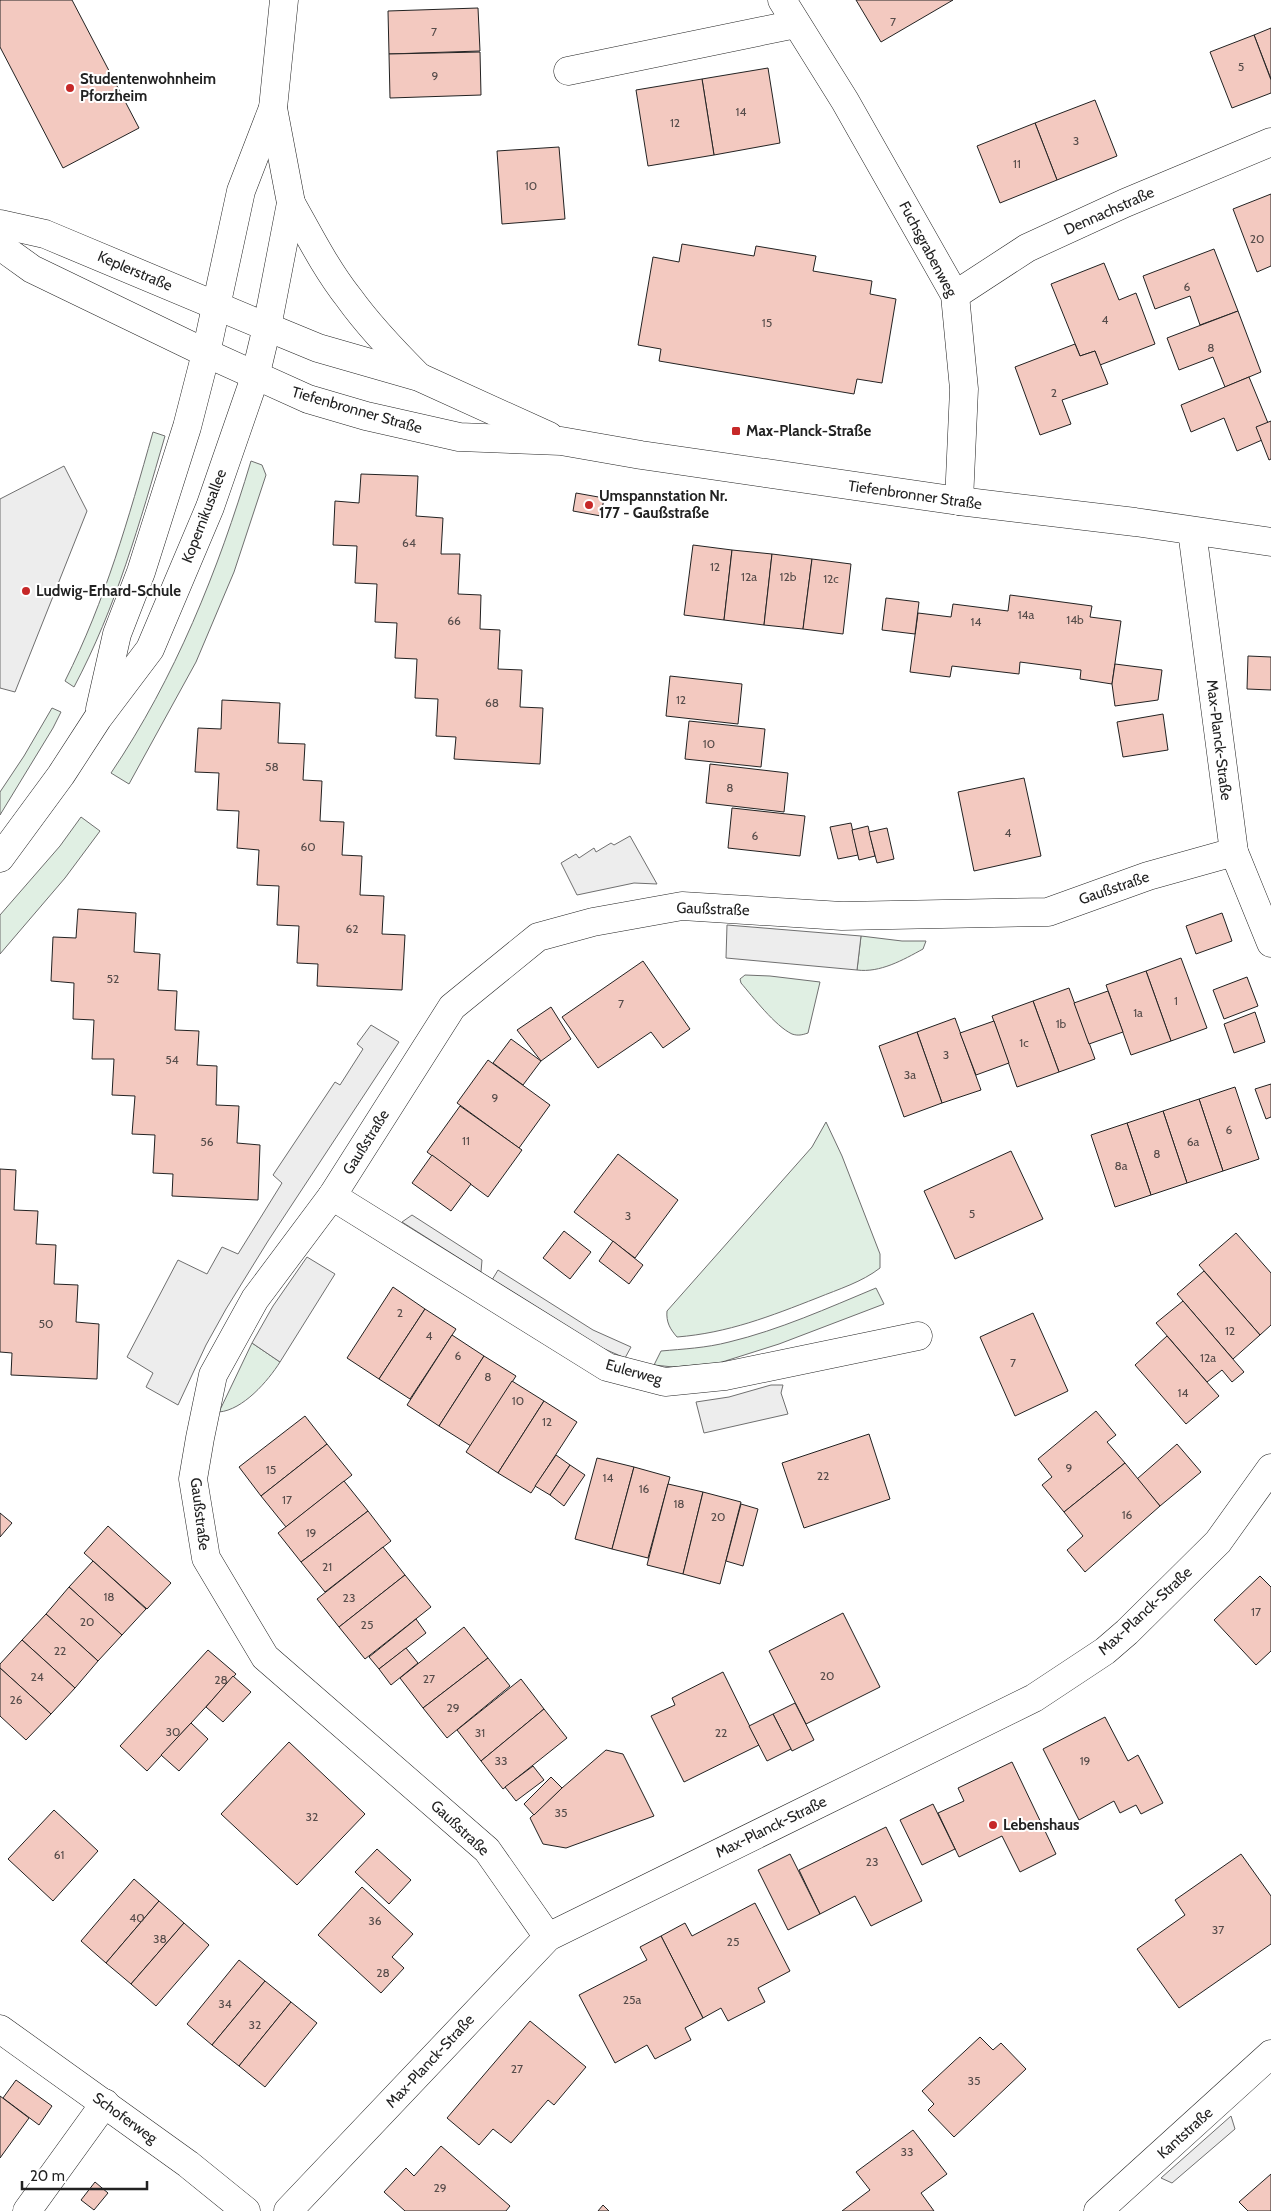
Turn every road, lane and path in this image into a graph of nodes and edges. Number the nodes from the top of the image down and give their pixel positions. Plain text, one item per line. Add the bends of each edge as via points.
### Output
1 (284, 0) edge
2 (782, 0) edge
3 (796, 24) junction
4 (568, 70) dead end
5 (273, 108) junction
6 (1271, 142) edge
7 (290, 203) junction
8 (0, 224) edge
9 (0, 246) edge
10 (955, 295) junction
11 (217, 306) junction
12 (266, 327) junction
13 (206, 353) junction
14 (255, 377) junction
15 (419, 377) junction
16 (561, 441) junction
17 (959, 501) junction
18 (1192, 531) junction
19 (1271, 542) edge
20 (98, 718) junction
21 (1234, 852) junction
22 (0, 858) edge
23 (1271, 943) edge
24 (332, 1196) junction
25 (918, 1336) dead end
26 (1271, 1468) edge
27 (548, 1937) junction
28 (0, 2029) edge
29 (1271, 2054) edge
30 (105, 2103) junction
31 (27, 2211) edge
32 (246, 2211) edge
33 (288, 2211) edge
34 (1098, 2211) edge

1 - 5 street
2 - 3 street, Fuchsgrabenweg
3 - 4 street
3 - 10 street, Fuchsgrabenweg via 850,110
5 - 7 street
5 - 11 street via 241,191
6 - 10 street, Dennachstraße via 1028,248
7 - 12 street
7 - 15 street via 348,298
8 - 11 street, Keplerstraße via 45,234
9 - 13 street via 32,269
10 - 17 street, Fuchsgrabenweg via 964,390
11 - 12 street, Keplerstraße
11 - 13 street
12 - 14 street, Kopernikusallee
12 - 15 street, Tiefenbronner Straße via 318,348
13 - 14 street, Tiefenbronner Straße
13 - 20 street, Kopernikusallee via 141,572 117,634
14 - 16 street, Tiefenbronner Straße via 324,404 459,437
14 - 20 street, Kopernikusallee via 210,507 150,649
15 - 16 street, Tiefenbronner Straße
16 - 17 street, Tiefenbronner Straße via 641,456
17 - 18 street, Tiefenbronner Straße
18 - 19 street, Tiefenbronner Straße
18 - 21 street, Max-Planck-Straße
20 - 22 street, Kopernikusallee
21 - 23 street, Max-Planck-Straße
21 - 24 street, Gaußstraße via 1148,876 1048,912 842,916 682,906 593,922 538,937 452,1007
24 - 25 street, Eulerweg via 608,1367 665,1382 725,1376
24 - 27 street, Gaußstraße via 255,1299 212,1375 193,1479 206,1558 266,1657 487,1850
26 - 27 street, Max-Planck-Straße via 1218,1542 1127,1632 1105,1651 1034,1698
27 - 33 street, Max-Planck-Straße
28 - 30 street, Schoferweg
29 - 34 street, Kantstraße
30 - 31 street
30 - 32 street, Schoferweg

